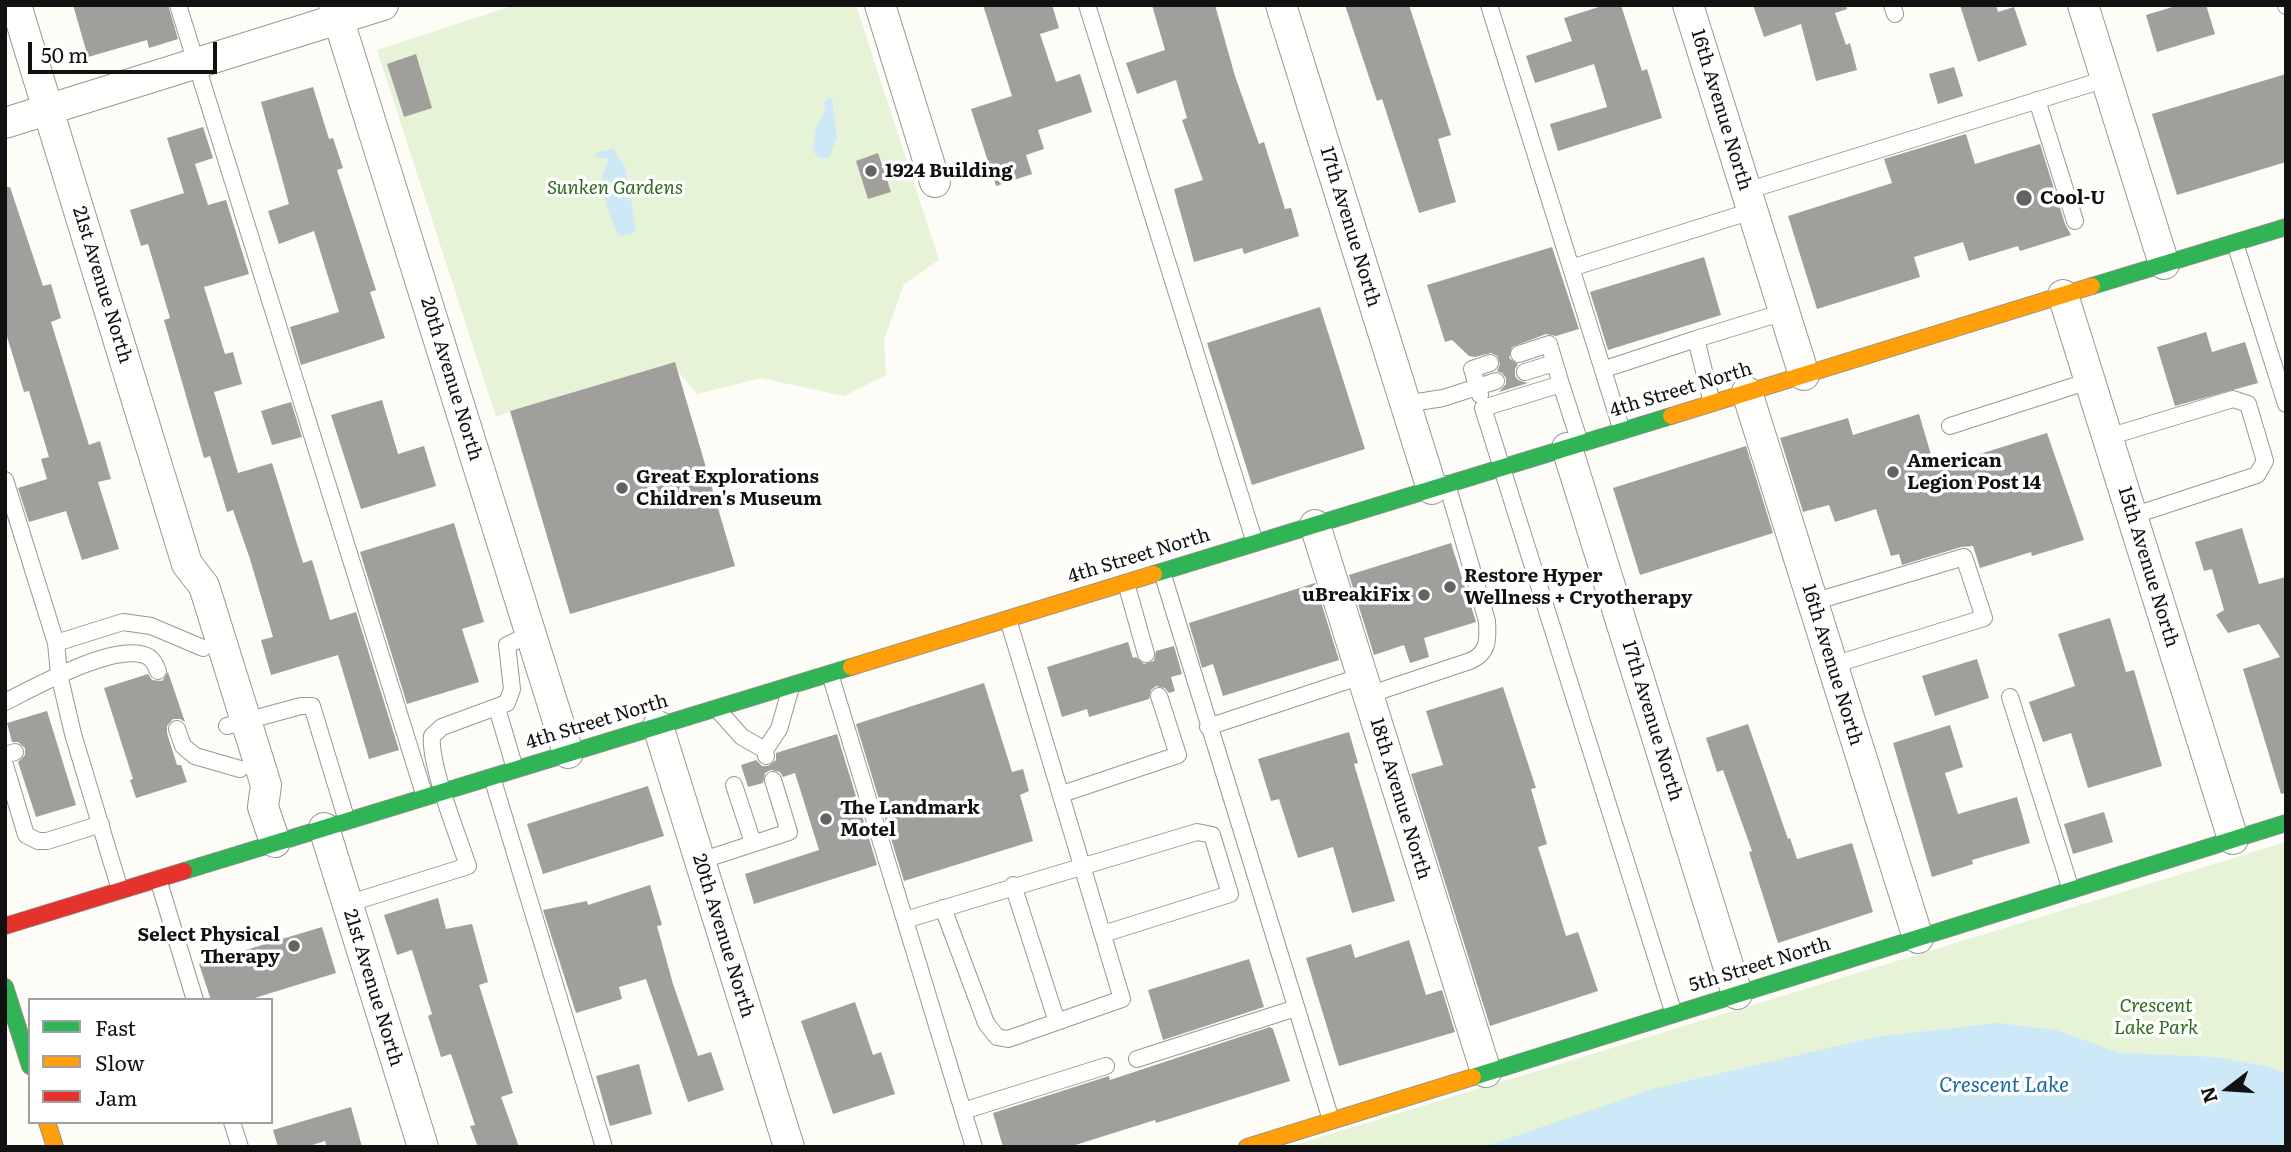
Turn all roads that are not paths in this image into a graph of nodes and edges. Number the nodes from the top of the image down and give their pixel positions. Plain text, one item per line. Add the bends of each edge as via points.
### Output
1 (16, 5) edge
2 (178, 5) edge
3 (383, 5) edge
4 (880, 5) edge
5 (1087, 5) edge
6 (1281, 5) edge
7 (1489, 5) edge
8 (1688, 5) edge
9 (2083, 5) edge
10 (337, 12) edge
11 (196, 63) junction
12 (2106, 79) junction
13 (2037, 100) junction
14 (48, 109) junction
15 (5, 123) edge
16 (935, 182) dead end
17 (1749, 201) junction
18 (2075, 221) dead end
19 (2286, 227) edge
20 (2235, 243) junction
21 (2164, 264) junction
22 (1571, 268) junction
23 (2063, 295) junction
24 (1784, 312) junction
25 (1696, 339) junction
26 (1519, 354) dead end
27 (1490, 363) dead end
28 (1554, 363) junction
29 (1605, 369) junction
30 (1525, 372) dead end
31 (1804, 375) junction
32 (1496, 381) dead end
33 (2089, 381) junction
34 (1561, 384) junction
35 (1478, 386) junction
36 (1747, 392) junction
37 (1712, 403) junction
38 (1405, 404) junction
39 (2286, 404) edge
40 (1483, 408) junction
41 (1950, 426) dead end
42 (1622, 431) junction
43 (2108, 437) junction
44 (1573, 445) junction
45 (1503, 467) junction
46 (5, 480) edge
47 (1439, 486) junction
48 (2132, 516) junction
49 (1315, 524) junction
50 (1255, 543) junction
51 (187, 564) junction
52 (1162, 572) junction
53 (1126, 582) junction
54 (1813, 603) junction
55 (1009, 619) junction
56 (531, 634) junction
57 (56, 643) junction
58 (203, 648) junction
59 (1146, 654) dead end
60 (1833, 665) junction
61 (158, 671) dead end
62 (830, 673) junction
63 (59, 674) junction
64 (792, 685) junction
65 (1365, 685) junction
66 (1159, 696) dead end
67 (2010, 697) dead end
68 (5, 702) edge
69 (497, 708) junction
70 (716, 708) junction
71 (236, 723) junction
72 (658, 726) junction
73 (1208, 726) junction
74 (177, 729) dead end
75 (73, 734) junction
76 (56, 740) dead end
77 (568, 753) junction
78 (9, 757) edge
79 (240, 769) junction
80 (516, 769) junction
81 (85, 773) junction
82 (492, 776) junction
83 (68, 778) dead end
84 (773, 780) dead end
85 (734, 785) dead end
86 (443, 792) junction
87 (1062, 794) junction
88 (425, 797) junction
89 (263, 807) junction
90 (2286, 823) edge
91 (101, 824) junction
92 (336, 825) junction
93 (2233, 839) junction
94 (275, 842) junction
95 (753, 843) junction
96 (700, 861) junction
97 (1083, 866) junction
98 (158, 879) junction
99 (1013, 885) junction
100 (120, 890) junction
101 (2071, 890) junction
102 (347, 904) junction
103 (943, 908) junction
104 (905, 920) junction
105 (5, 926) edge
106 (1103, 934) junction
107 (1917, 938) junction
108 (5, 987) edge
109 (1737, 994) junction
110 (194, 998) edge
111 (1296, 1009) junction
112 (1674, 1014) junction
113 (1057, 1022) junction
114 (1136, 1059) dead end
115 (28, 1060) edge
116 (1105, 1066) dead end
117 (1486, 1072) junction
118 (963, 1111) junction
119 (1331, 1120) junction
120 (48, 1124) edge
121 (233, 1124) edge
122 (55, 1147) edge
123 (240, 1147) edge
124 (423, 1147) edge
125 (604, 1147) edge
126 (789, 1147) edge
127 (974, 1147) edge
128 (1247, 1147) edge

1 - 14 street, 21st Avenue North
2 - 11 lane
3 - 10 street
4 - 16 street
5 - 50 lane
6 - 38 street, 17th Avenue North
7 - 22 lane
8 - 17 street, 16th Avenue North
9 - 12 street
10 - 11 street
10 - 56 street, 20th Avenue North
11 - 14 street
11 - 88 lane
12 - 13 lane
12 - 21 street
13 - 17 lane
13 - 18 lane
14 - 15 street
14 - 51 street, 21st Avenue North
17 - 22 lane
17 - 24 street, 16th Avenue North
19 - 20 main road, 4th Street North
20 - 21 main road, 4th Street North
20 - 39 lane
21 - 23 main road, 4th Street North
22 - 29 lane
23 - 31 main road, 4th Street North
23 - 33 street, 15th Avenue North
24 - 25 lane
24 - 31 street, 16th Avenue North
25 - 29 lane
25 - 37 lane
26 - 28 lane via 1549,344
27 - 35 lane via 1472,369
28 - 30 lane
28 - 34 lane
29 - 42 lane
31 - 36 main road, 4th Street North
32 - 35 lane
33 - 41 lane
33 - 43 street, 15th Avenue North
34 - 40 lane
34 - 44 lane
35 - 38 lane
35 - 40 lane
36 - 37 main road, 4th Street North
36 - 54 street, 16th Avenue North
37 - 42 main road, 4th Street North
38 - 47 street, 17th Avenue North
40 - 45 lane
42 - 44 main road, 4th Street North
43 - 48 street, 15th Avenue North
43 - 48 lane via 2233,399 2248,404 2265,461 2257,475
44 - 45 main road, 4th Street North
44 - 109 street, 17th Avenue North
45 - 47 main road, 4th Street North
45 - 112 lane
46 - 57 lane
47 - 49 main road, 4th Street North
47 - 65 lane via 1487,621 1485,650 1479,657
48 - 93 street, 15th Avenue North
49 - 50 main road, 4th Street North
49 - 65 street, 18th Avenue North
50 - 52 main road, 4th Street North
51 - 58 street, 21st Avenue North via 185,588
51 - 71 street, 21st Avenue North via 204,586
52 - 53 main road, 4th Street North
52 - 73 lane
53 - 55 main road, 4th Street North
53 - 59 lane
54 - 60 street, 16th Avenue North
54 - 60 lane via 1964,556 1984,618
55 - 62 main road, 4th Street North
55 - 87 lane
56 - 69 lane via 507,645 512,693 507,703
56 - 77 street, 20th Avenue North
57 - 58 lane via 123,622 151,626
57 - 63 lane
58 - 71 street, 21st Avenue North
60 - 107 street, 16th Avenue North
61 - 63 lane via 146,655 120,653
62 - 64 main road, 4th Street North
62 - 104 lane
63 - 68 lane
63 - 75 lane
64 - 70 main road, 4th Street North
64 - 70 lane via 779,729 766,753 742,737
65 - 73 lane
65 - 117 street, 18th Avenue North
66 - 87 lane via 1178,755
67 - 101 lane
69 - 80 lane
69 - 86 lane via 433,733
70 - 72 main road, 4th Street North
71 - 79 street, 21st Avenue North
71 - 89 street, 21st Avenue North via 266,785
71 - 92 lane via 312,706
72 - 77 main road, 4th Street North
72 - 96 street, 20th Avenue North
73 - 111 lane
74 - 79 lane via 183,746 195,756
75 - 76 lane
75 - 81 lane
77 - 80 main road, 4th Street North
78 - 91 lane via 26,835 47,841
79 - 89 street, 21st Avenue North via 247,791
80 - 82 main road, 4th Street North
81 - 83 lane
81 - 91 lane
82 - 86 main road, 4th Street North
82 - 125 lane
84 - 95 lane via 789,832
85 - 95 lane
86 - 88 main road, 4th Street North
86 - 102 lane via 468,866
87 - 97 lane
88 - 92 main road, 4th Street North
89 - 94 street, 21st Avenue North
90 - 93 main road, 5th Street North
91 - 100 lane
92 - 94 main road, 4th Street North
92 - 102 street, 21st Avenue North
93 - 101 main road, 5th Street North
94 - 98 main road, 4th Street North
95 - 96 lane
96 - 126 street, 20th Avenue North
97 - 99 lane
97 - 106 lane
97 - 106 lane via 1197,832 1212,835 1230,894
98 - 100 main road, 4th Street North
98 - 110 lane
99 - 103 lane
99 - 113 lane
100 - 105 main road, 4th Street North
101 - 107 main road, 5th Street North
102 - 124 street, 21st Avenue North
103 - 104 lane
103 - 113 lane via 986,1023 997,1037 1008,1039
104 - 118 lane
106 - 113 lane via 1122,999
107 - 109 main road, 5th Street North
108 - 115 main road
109 - 112 main road, 5th Street North
111 - 114 lane
111 - 119 lane
112 - 117 main road, 5th Street North
116 - 118 lane
117 - 119 main road, 5th Street North
118 - 127 lane
119 - 128 main road, 5th Street North
120 - 122 main road
121 - 123 lane

